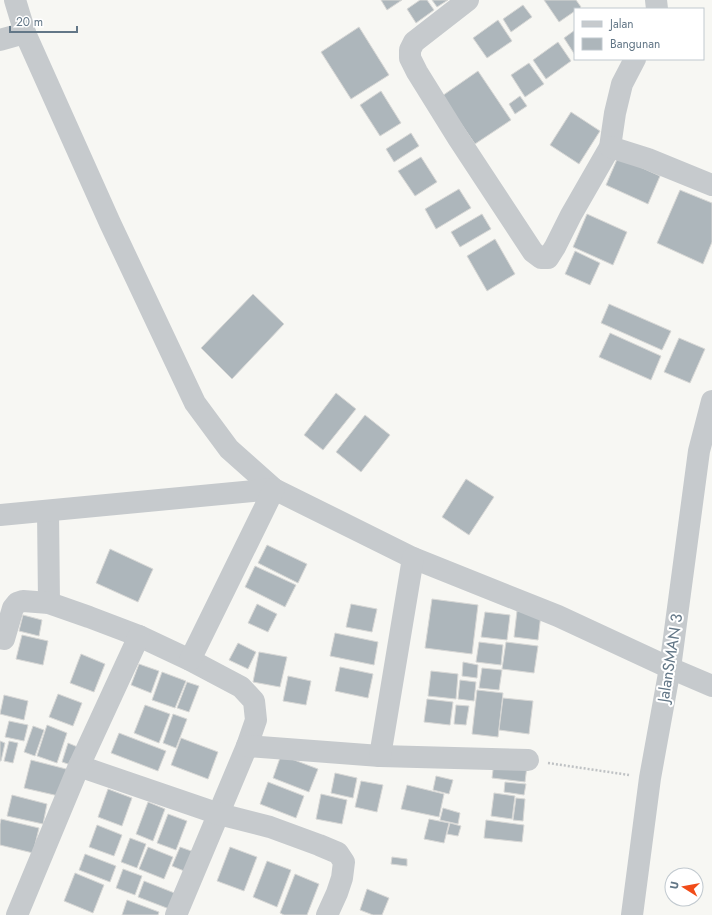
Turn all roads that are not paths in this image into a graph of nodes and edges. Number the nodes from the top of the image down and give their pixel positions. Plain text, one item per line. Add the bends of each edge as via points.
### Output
1 (15, 0) edge
2 (468, 0) edge
3 (25, 33) junction
4 (0, 40) edge
5 (634, 60) edge
6 (610, 147) junction
7 (712, 185) edge
8 (712, 401) edge
9 (274, 489) junction
10 (48, 511) junction
11 (0, 515) edge
12 (413, 558) junction
13 (50, 603) junction
14 (139, 636) junction
15 (4, 639) dead end
16 (190, 660) junction
17 (670, 668) junction
18 (712, 686) edge
19 (247, 746) junction
20 (380, 756) junction
21 (528, 760) road end
22 (79, 766) junction
23 (219, 814) junction
24 (0, 909) edge
25 (17, 915) edge
26 (176, 915) edge
27 (327, 915) edge
28 (632, 915) edge

1 - 3 street
2 - 6 street via 414,42 410,58 458,138 533,252 541,258 548,258 556,247 571,215
3 - 4 street
3 - 9 street via 195,403 229,449
5 - 6 street via 622,84
6 - 7 street via 648,159
8 - 17 street, JalanSMAN 3 via 699,451
9 - 10 street
9 - 12 street
9 - 16 street
10 - 11 street
10 - 13 street
12 - 17 street via 558,616
12 - 20 street
13 - 14 street
13 - 15 street via 17,603 13,608
14 - 16 street
14 - 22 street
16 - 19 street via 241,687 254,701 256,720
17 - 18 street
17 - 28 street, JalanSMAN 3 via 650,778
19 - 20 street
19 - 23 street
20 - 21 street
22 - 23 street
22 - 25 street
23 - 26 street
23 - 27 street via 319,844 338,853 344,862 342,878
24 - 25 street

